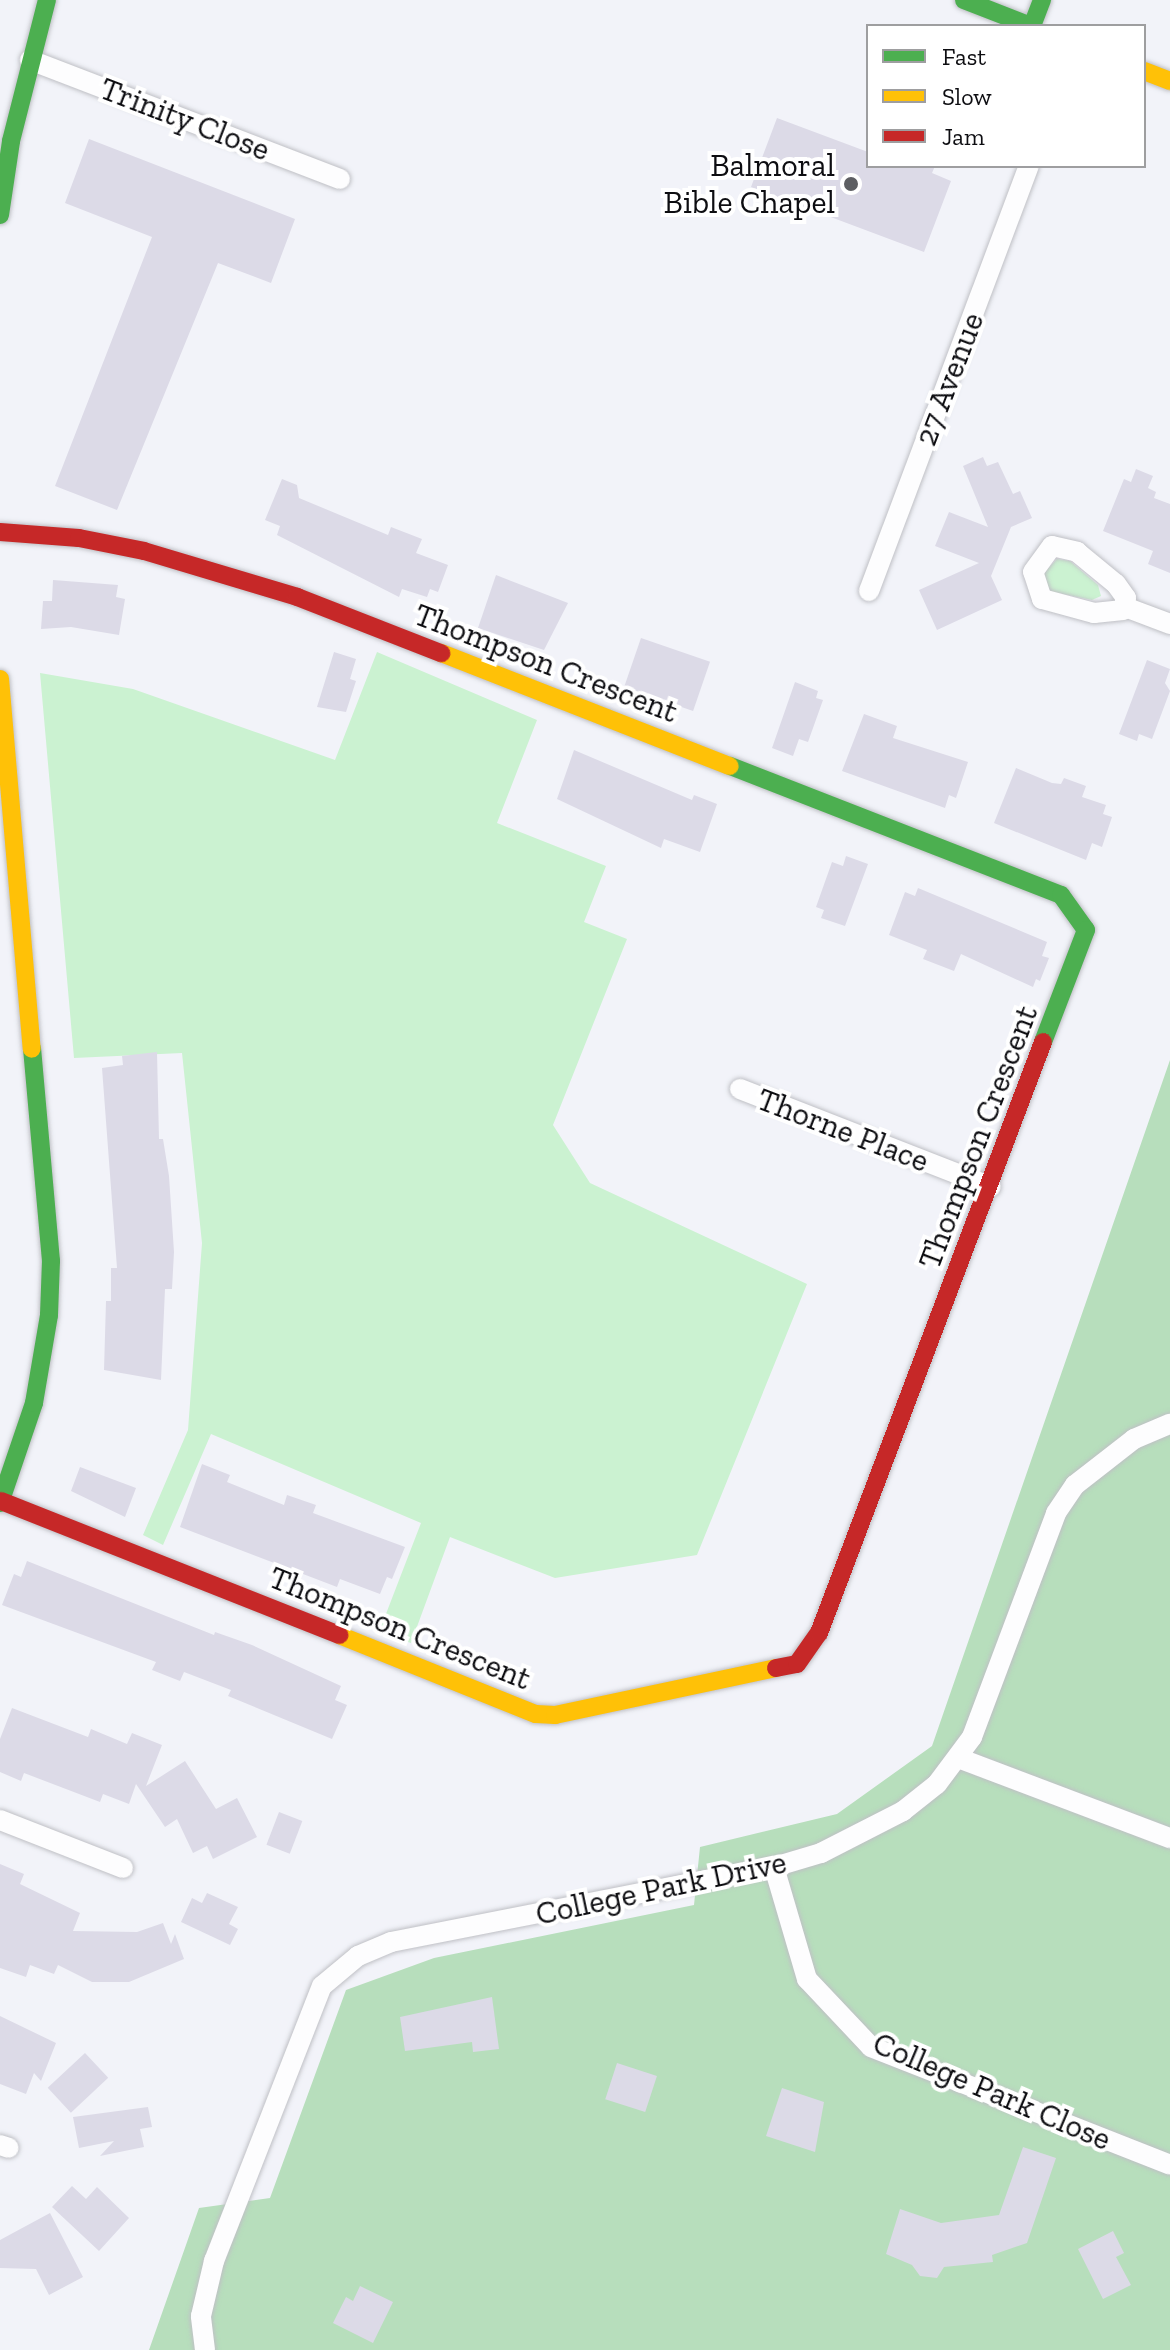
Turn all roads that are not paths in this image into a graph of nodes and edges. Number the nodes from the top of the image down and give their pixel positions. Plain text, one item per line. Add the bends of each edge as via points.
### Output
1 (47, 0) edge
2 (964, 0) edge
3 (1042, 0) edge
4 (1027, 24) edge
5 (1033, 24) edge
6 (30, 60) junction
7 (1146, 72) edge
8 (1170, 81) edge
9 (1028, 168) edge
10 (340, 179) dead end
11 (0, 215) edge
12 (0, 532) edge
13 (869, 591) dead end
14 (1125, 607) junction
15 (1170, 624) edge
16 (0, 679) edge
17 (0, 689) edge
18 (740, 1089) dead end
19 (991, 1187) junction
20 (1170, 1424) edge
21 (0, 1502) edge
22 (958, 1758) junction
23 (0, 1820) edge
24 (1170, 1838) edge
25 (774, 1867) junction
26 (123, 1868) dead end
27 (1170, 2165) edge
28 (205, 2350) edge

1 - 6 street
2 - 4 street
3 - 5 street
6 - 10 street, Trinity Close
6 - 11 street
7 - 8 street
9 - 13 street, 27 Avenue
12 - 19 street, Thompson Crescent via 79,538 259,584 1061,895 1083,920 1085,939
14 - 14 street via 1122,591 1077,552 1052,546 1038,559 1034,587 1049,603 1113,615
14 - 15 street
16 - 17 street
17 - 21 street via 51,1261 49,1315 34,1403
18 - 19 street, Thorne Place
19 - 21 street, Thompson Crescent via 813,1647 787,1669 555,1715 536,1714
20 - 22 street, College Park Drive via 1134,1439 1099,1464 1075,1485 1056,1513 972,1737
22 - 24 street
22 - 25 street, College Park Drive via 937,1784 903,1811 821,1853
23 - 26 street
25 - 27 street, College Park Close via 807,1979 871,2047
25 - 28 street, College Park Drive via 391,1942 358,1956 322,1986 210,2274 201,2316

